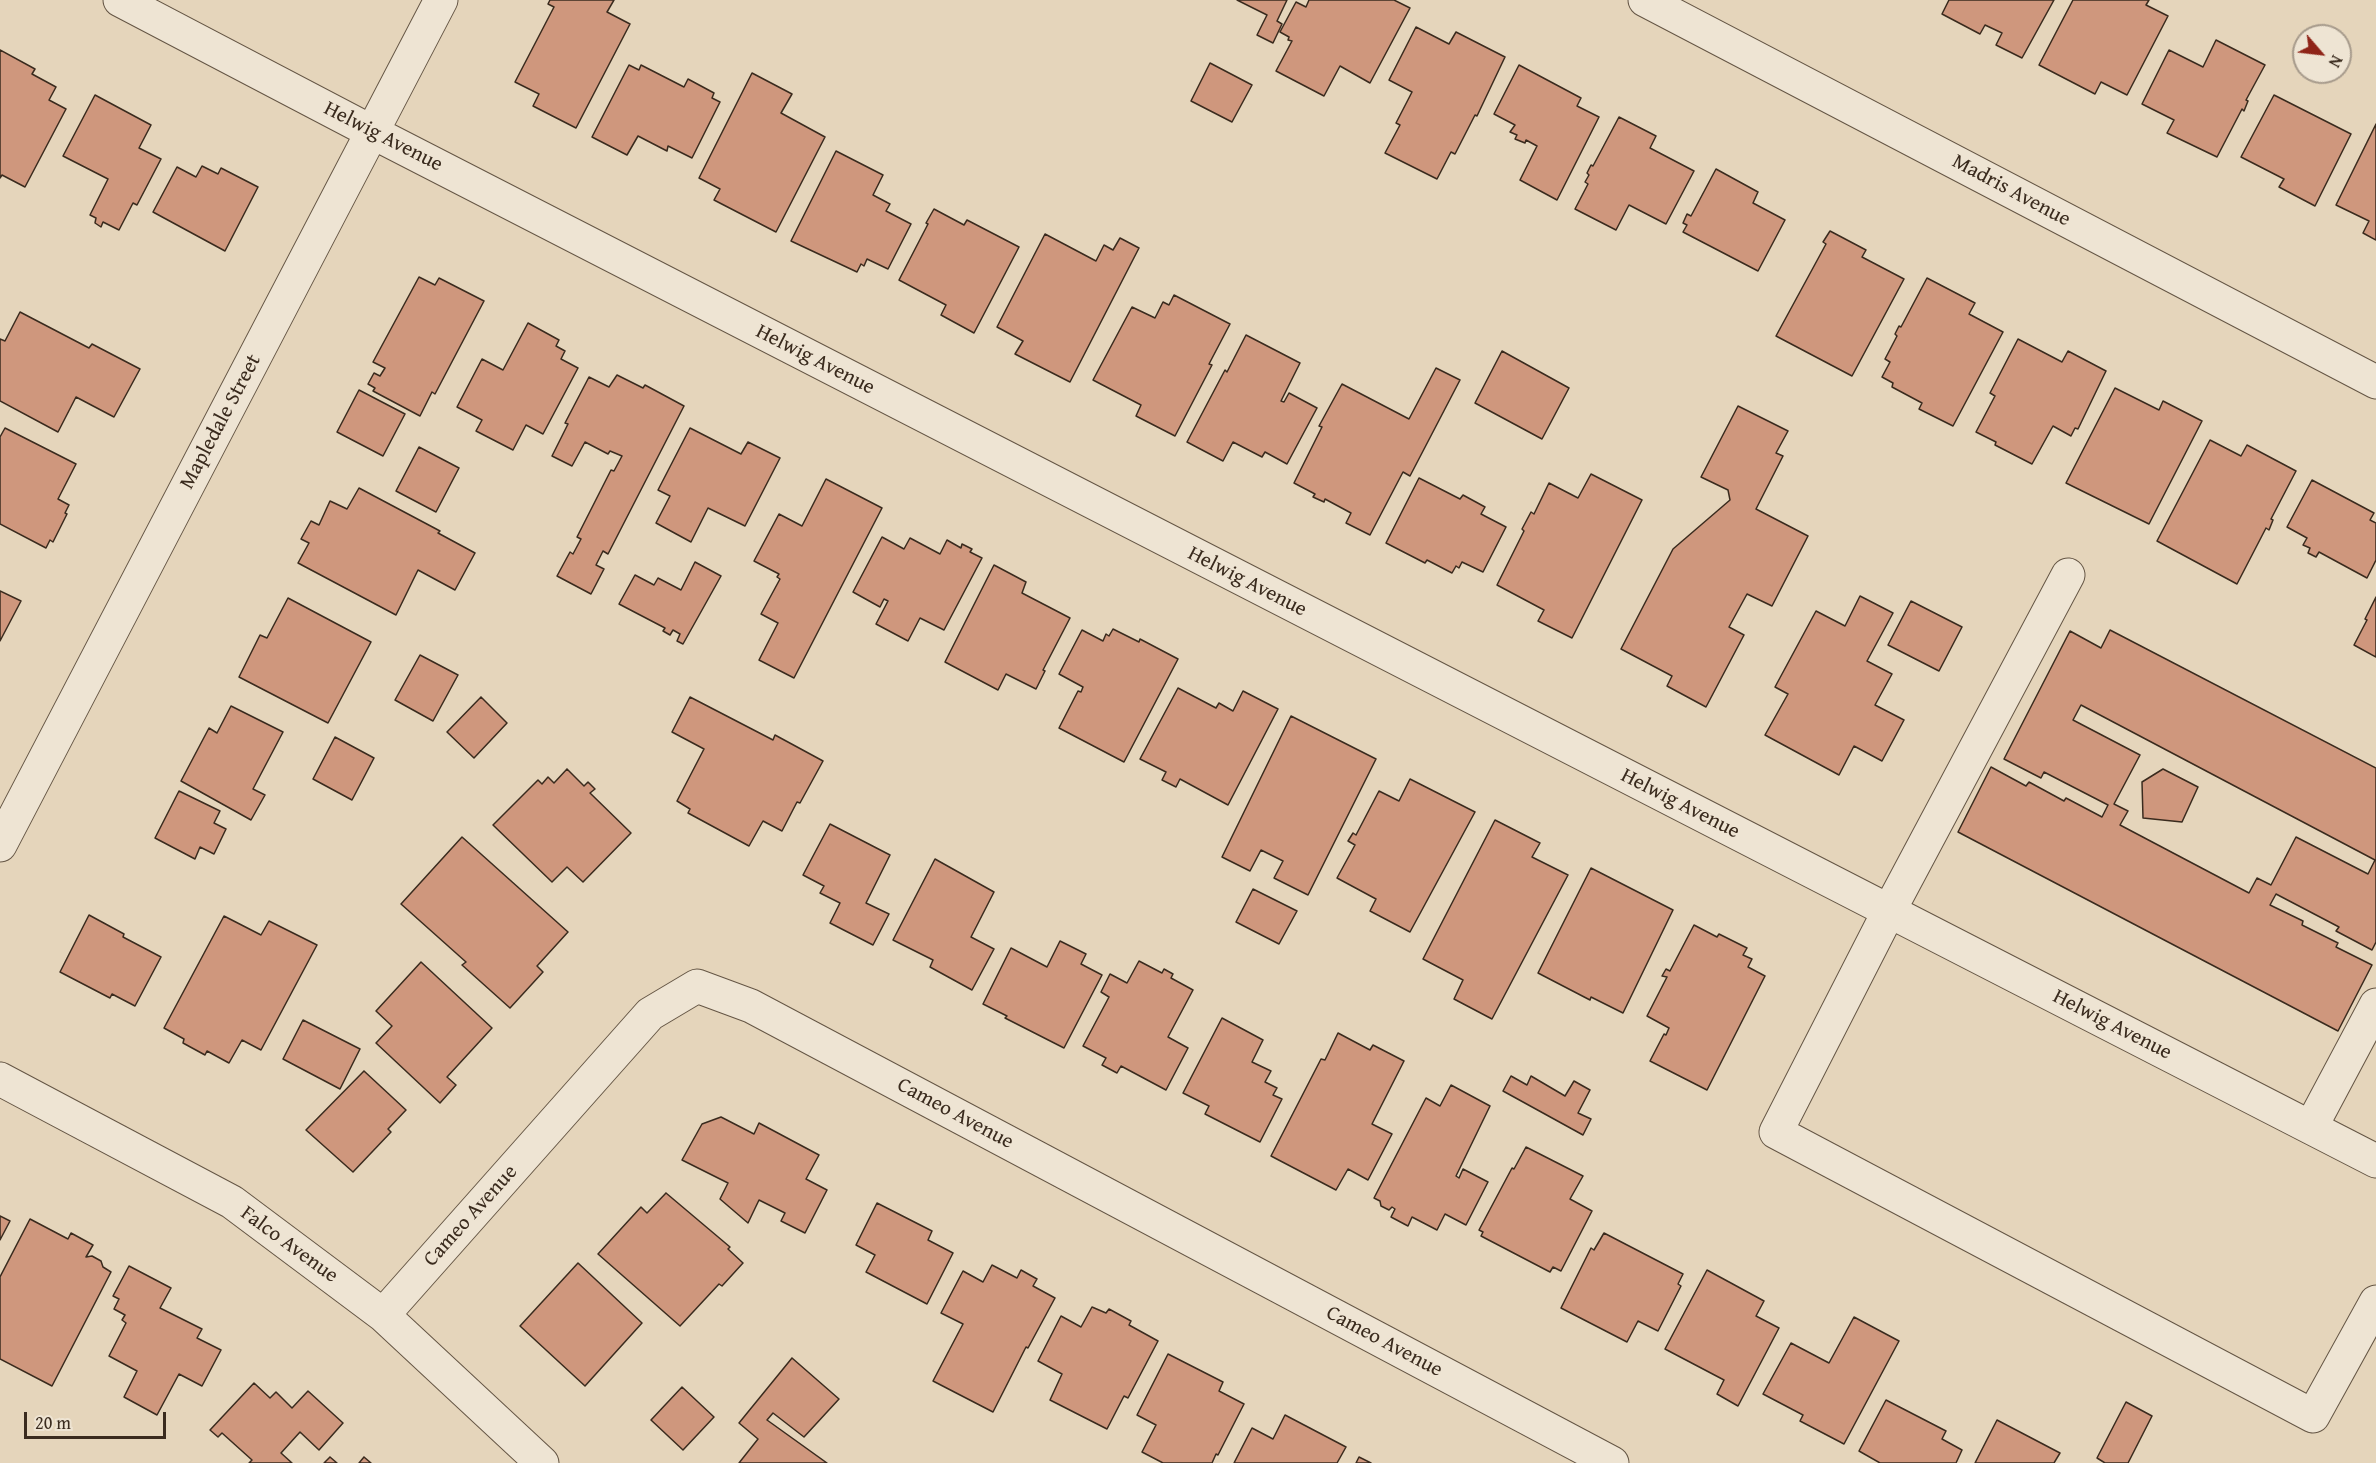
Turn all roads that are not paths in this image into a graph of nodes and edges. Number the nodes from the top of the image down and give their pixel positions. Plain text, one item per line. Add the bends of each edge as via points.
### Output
1 (120, 0) edge
2 (441, 0) edge
3 (1645, 0) edge
4 (372, 132) junction
5 (2376, 382) edge
6 (2068, 575) dead end
7 (0, 844) edge
8 (1889, 911) junction
9 (2376, 1005) edge
10 (0, 1078) edge
11 (2311, 1127) junction
12 (2376, 1161) edge
13 (2376, 1302) edge
14 (383, 1315) junction
15 (542, 1463) edge
16 (1612, 1463) edge

1 - 4 street, Helwig Avenue
2 - 4 street, Mapledale Street
3 - 5 street, Madris Avenue
4 - 7 street, Mapledale Street
4 - 8 street, Helwig Avenue
6 - 8 street
8 - 11 street, Helwig Avenue
8 - 13 street via 1776,1132 2313,1416
9 - 11 street
10 - 14 street, Falco Avenue via 232,1202
11 - 12 street, Helwig Avenue
14 - 15 street, Falco Avenue
14 - 16 street, Cameo Avenue via 650,1014 697,986 751,1006

